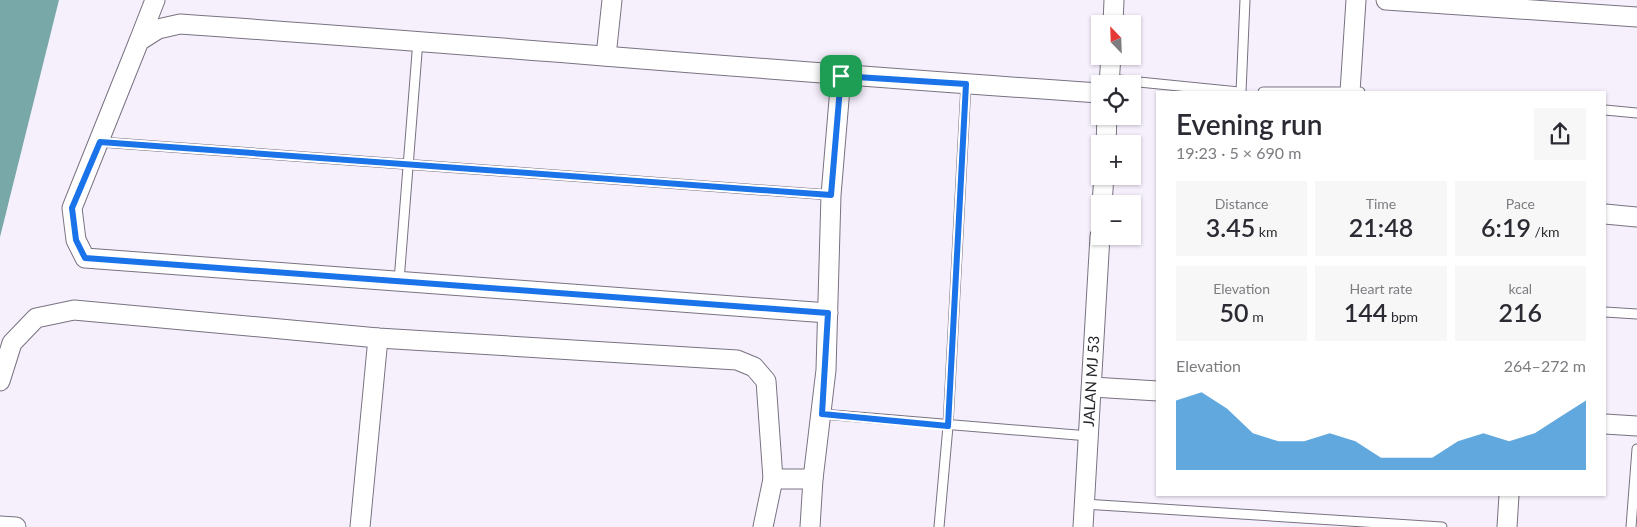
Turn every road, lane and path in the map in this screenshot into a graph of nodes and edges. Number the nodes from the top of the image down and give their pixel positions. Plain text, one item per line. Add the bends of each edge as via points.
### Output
1 (155, 0) edge
2 (612, 0) edge
3 (1114, 0) edge
4 (1245, 0) edge
5 (1356, 0) edge
6 (1386, 0) edge
7 (1113, 15) edge
8 (1637, 18) edge
9 (418, 40) junction
10 (139, 41) junction
11 (606, 56) junction
12 (841, 76) junction
13 (966, 84) junction
14 (1091, 85) edge
15 (1141, 87) edge
16 (1221, 91) edge
17 (1240, 91) edge
18 (1354, 91) edge
19 (1606, 110) edge
20 (1637, 113) edge
21 (100, 142) junction
22 (408, 165) junction
23 (831, 195) junction
24 (1606, 214) edge
25 (1637, 217) edge
26 (1100, 245) edge
27 (399, 281) junction
28 (1606, 312) edge
29 (828, 313) junction
30 (1637, 314) edge
31 (378, 338) junction
32 (0, 381) edge
33 (1092, 387) junction
34 (1156, 391) edge
35 (822, 414) junction
36 (1606, 424) edge
37 (948, 426) junction
38 (1637, 426) edge
39 (1089, 436) junction
40 (1637, 449) edge
41 (773, 479) junction
42 (813, 479) junction
43 (1509, 496) edge
44 (1084, 504) junction
45 (0, 526) edge
46 (16, 527) edge
47 (360, 527) edge
48 (763, 527) edge
49 (810, 527) edge
50 (939, 527) edge
51 (1083, 527) edge
52 (1442, 527) edge
53 (1506, 527) edge
54 (1631, 527) edge

1 - 10 street
2 - 11 street
3 - 7 street
4 - 17 lane
5 - 18 street
6 - 8 street
9 - 10 street via 180,24 158,29
9 - 11 street
9 - 22 lane
10 - 21 street
11 - 12 street
12 - 13 street
12 - 23 street
13 - 14 street
13 - 37 lane
15 - 16 lane
19 - 20 lane
21 - 22 lane
21 - 27 street via 72,208 76,240 85,258
22 - 23 lane
22 - 27 lane
23 - 29 street
24 - 25 street
26 - 33 street, JALAN MJ 53
27 - 29 street
28 - 30 lane
29 - 35 street
31 - 32 street via 74,310 36,318 12,343
31 - 41 street via 737,360 754,367 766,381
31 - 47 street
33 - 34 street
33 - 39 street, JALAN MJ 53
35 - 37 lane
35 - 42 street
36 - 38 street
37 - 39 lane
37 - 50 lane
39 - 44 street, JALAN MJ 53
40 - 54 lane
41 - 42 street
41 - 48 street
42 - 49 street
43 - 53 street
44 - 51 street, JALAN MJ 53
44 - 52 lane
45 - 46 street

